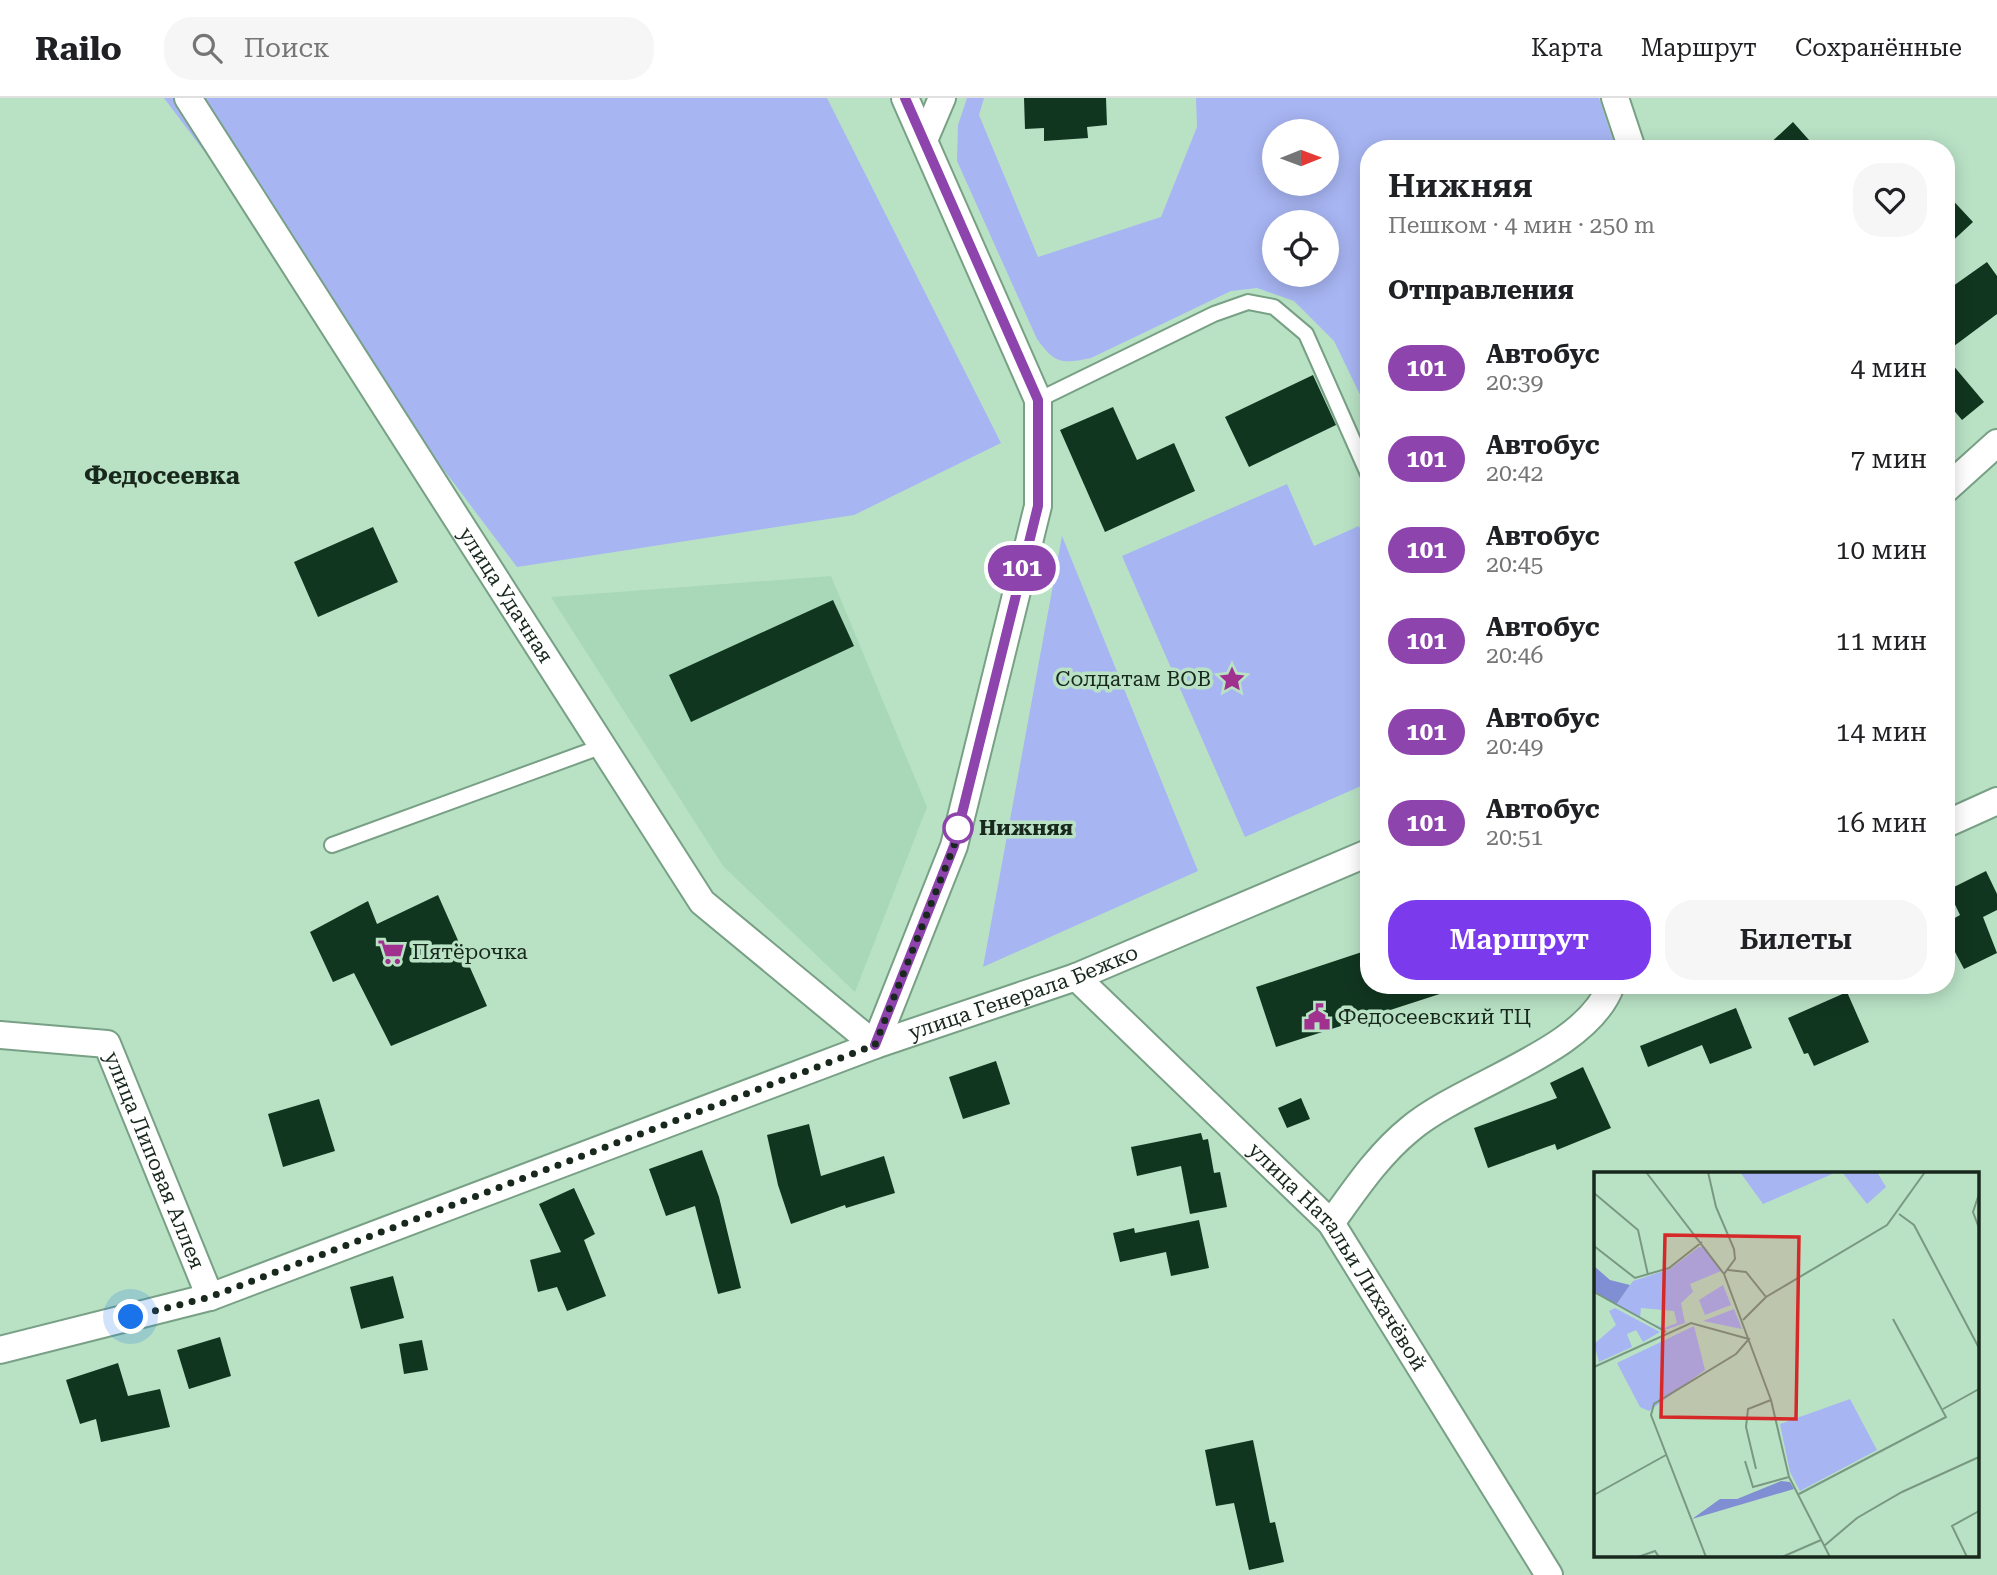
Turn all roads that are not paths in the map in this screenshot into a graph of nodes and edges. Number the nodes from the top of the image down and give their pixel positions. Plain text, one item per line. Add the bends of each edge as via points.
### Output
1 (188, 98) edge
2 (905, 98) edge
3 (942, 98) edge
4 (1615, 98) edge
5 (925, 138) junction
6 (1629, 140) edge
7 (1038, 400) junction
8 (1997, 443) edge
9 (1360, 456) edge
10 (1955, 481) edge
11 (603, 746) junction
12 (1997, 801) edge
13 (1955, 820) edge
14 (332, 845) dead end
15 (1360, 856) edge
16 (1076, 977) junction
17 (1608, 994) edge
18 (0, 1035) edge
19 (875, 1045) junction
20 (1331, 1223) junction
21 (210, 1297) junction
22 (0, 1350) edge
23 (1549, 1575) edge

1 - 11 street, улица Удачная
2 - 5 street
3 - 5 street
4 - 6 street
5 - 7 street
7 - 9 lane via 1214,314 1248,302 1274,307 1306,334
7 - 19 street via 1038,506 957,832
8 - 10 street
11 - 14 lane
11 - 19 street, улица Удачная via 702,902
12 - 13 street
15 - 16 street, улица Генерала Бежко
16 - 19 street, улица Генерала Бежко
16 - 20 street, улица Натальи Лихачёвой
17 - 20 street via 1605,1003 1558,1045 1473,1088 1410,1128 1368,1170
18 - 21 street, улица Липовая Аллея via 107,1044
19 - 21 street, улица Генерала Бежко
20 - 23 street, улица Натальи Лихачёвой
21 - 22 street, улица Генерала Бежко

